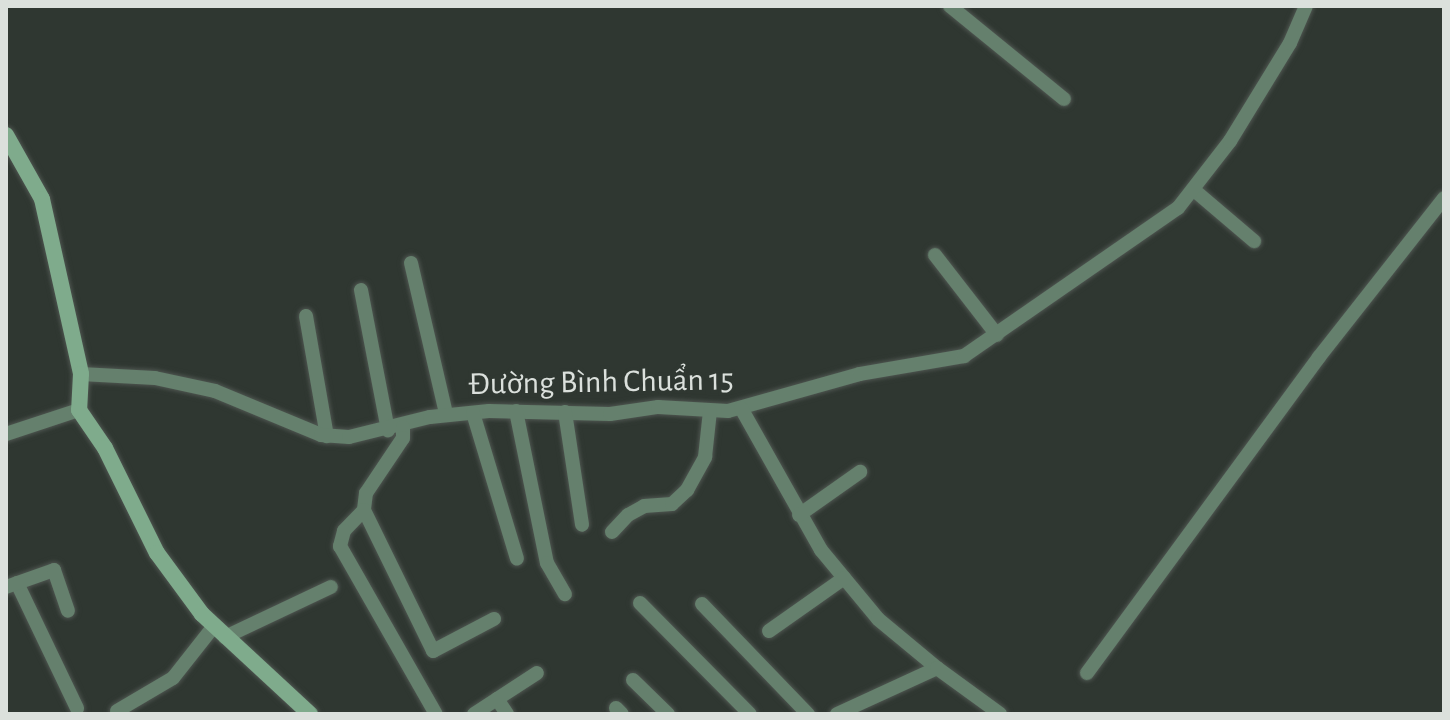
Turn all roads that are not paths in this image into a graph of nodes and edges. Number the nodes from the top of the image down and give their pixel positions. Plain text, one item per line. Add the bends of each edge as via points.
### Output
1 (950, 6) edge
2 (1306, 6) edge
3 (1064, 99) dead end
4 (6, 135) edge
5 (1194, 190) junction
6 (1444, 198) edge
7 (1254, 241) dead end
8 (935, 255) dead end
9 (411, 263) dead end
10 (361, 290) dead end
11 (306, 316) dead end
12 (997, 335) junction
13 (81, 374) junction
14 (741, 408) junction
15 (79, 410) junction
16 (516, 411) junction
17 (710, 411) junction
18 (565, 412) junction
19 (473, 413) junction
20 (446, 414) junction
21 (395, 428) junction
22 (6, 434) edge
23 (327, 436) junction
24 (860, 472) dead end
25 (364, 510) junction
26 (799, 515) junction
27 (582, 525) dead end
28 (612, 532) dead end
29 (517, 559) dead end
30 (844, 578) junction
31 (12, 585) edge
32 (331, 587) dead end
33 (565, 594) dead end
34 (640, 603) dead end
35 (702, 604) dead end
36 (68, 611) dead end
37 (494, 619) dead end
38 (769, 631) dead end
39 (219, 632) junction
40 (937, 668) junction
41 (537, 673) dead end
42 (1087, 673) dead end
43 (633, 680) dead end
44 (497, 699) junction
45 (77, 708) dead end
46 (117, 711) dead end
47 (310, 714) edge
48 (436, 714) edge
49 (474, 714) edge
50 (507, 714) edge
51 (668, 714) edge
52 (750, 714) edge
53 (808, 714) edge
54 (837, 714) edge
55 (1000, 714) edge

1 - 3 street
2 - 5 street, Đường Bình Chuẩn 15 via 1290,43
4 - 13 street via 42,199
5 - 7 street
5 - 12 street, Đường Bình Chuẩn 15 via 1153,228
6 - 42 street via 1300,382
8 - 12 street
9 - 20 street
10 - 21 street
11 - 23 street
12 - 14 street, Đường Bình Chuẩn 15 via 964,356 860,374
13 - 15 street
13 - 23 street, Đường Bình Chuẩn 15 via 155,378 215,391
14 - 17 street, Đường Bình Chuẩn 15
14 - 26 street
15 - 22 street
15 - 39 street via 105,448 157,553
16 - 18 street, Đường Bình Chuẩn 15
16 - 19 street, Đường Bình Chuẩn 15
16 - 33 street via 547,563
17 - 18 street, Đường Bình Chuẩn 15 via 658,407 610,414
17 - 28 street via 705,457 687,490 672,504 644,506
18 - 27 street
19 - 20 street, Đường Bình Chuẩn 15
19 - 29 street
20 - 21 street, Đường Bình Chuẩn 15
21 - 23 street, Đường Bình Chuẩn 15
21 - 25 street via 403,438 366,493
24 - 26 street
25 - 37 street via 433,651
25 - 48 street via 344,531 340,546
26 - 30 street
30 - 38 street
30 - 40 street via 878,619
31 - 36 street via 54,570
31 - 45 street
32 - 39 street
34 - 52 street
35 - 53 street
39 - 46 street via 173,678
39 - 47 street
40 - 54 street
40 - 55 street
41 - 44 street
43 - 51 street
44 - 49 street
44 - 50 street

